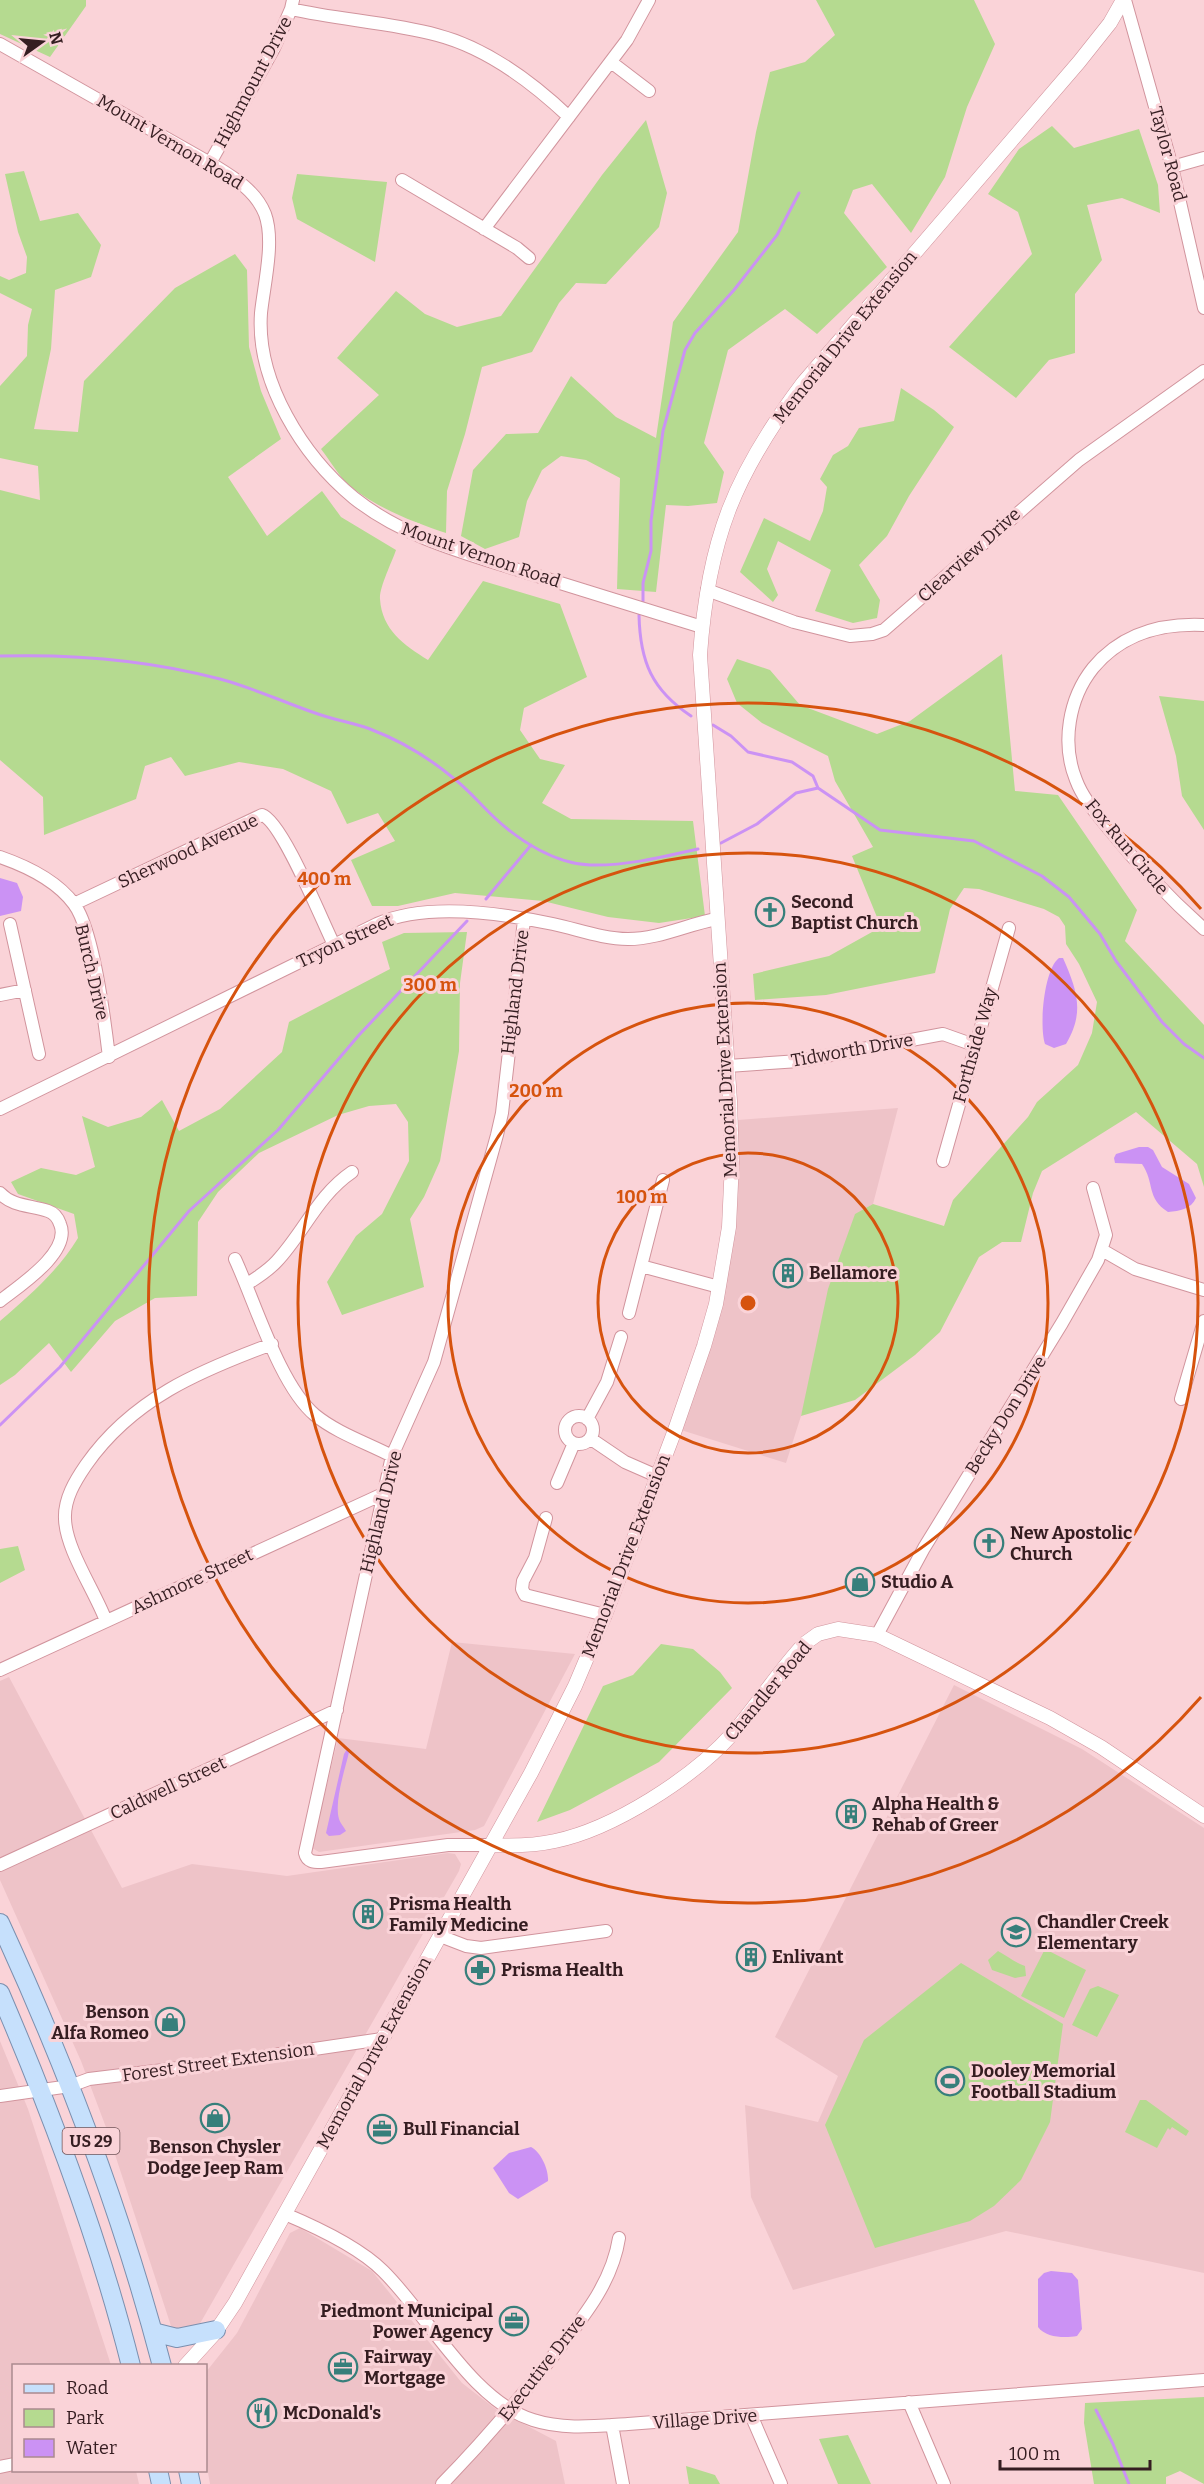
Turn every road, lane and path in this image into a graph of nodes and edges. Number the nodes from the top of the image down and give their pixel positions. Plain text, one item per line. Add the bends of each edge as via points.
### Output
1 (649, 0) edge
2 (1124, 0) edge
3 (292, 5) edge
4 (0, 44) edge
5 (611, 62) junction
6 (649, 91) dead end
7 (569, 117) junction
8 (1204, 158) edge
9 (210, 162) junction
10 (1172, 167) junction
11 (402, 180) dead end
12 (484, 229) junction
13 (529, 258) dead end
14 (1204, 308) edge
15 (1204, 371) edge
16 (707, 590) junction
17 (1204, 625) edge
18 (702, 627) junction
19 (0, 857) edge
20 (74, 904) junction
21 (717, 919) junction
22 (524, 920) junction
23 (10, 924) dead end
24 (1009, 928) dead end
25 (1204, 929) edge
26 (334, 945) junction
27 (25, 990) junction
28 (0, 995) edge
29 (974, 1045) junction
30 (39, 1054) dead end
31 (109, 1057) junction
32 (728, 1066) junction
33 (0, 1109) edge
34 (943, 1161) dead end
35 (352, 1172) dead end
36 (663, 1180) dead end
37 (1093, 1188) dead end
38 (0, 1193) edge
39 (1102, 1250) junction
40 (235, 1259) dead end
41 (641, 1266) junction
42 (247, 1284) junction
43 (719, 1287) junction
44 (1204, 1290) edge
45 (0, 1301) edge
46 (629, 1313) dead end
47 (1204, 1321) edge
48 (621, 1337) dead end
49 (272, 1344) junction
50 (1181, 1399) dead end
51 (587, 1419) junction
52 (591, 1439) junction
53 (574, 1443) junction
54 (392, 1456) junction
55 (657, 1476) junction
56 (557, 1483) dead end
57 (385, 1493) junction
58 (546, 1518) dead end
59 (605, 1615) junction
60 (106, 1621) junction
61 (877, 1635) junction
62 (0, 1670) edge
63 (337, 1710) junction
64 (1204, 1816) edge
65 (491, 1845) junction
66 (0, 1865) edge
67 (0, 1923) edge
68 (606, 1931) dead end
69 (440, 1936) junction
70 (0, 1993) edge
71 (382, 2039) junction
72 (55, 2088) junction
73 (0, 2096) edge
74 (285, 2214) junction
75 (620, 2238) dead end
76 (216, 2330) junction
77 (153, 2331) junction
78 (130, 2364) edge
79 (161, 2364) edge
80 (187, 2364) edge
81 (1204, 2380) edge
82 (909, 2402) junction
83 (511, 2409) junction
84 (751, 2415) junction
85 (612, 2425) junction
86 (442, 2484) edge
87 (623, 2484) edge
88 (781, 2484) edge
89 (944, 2484) edge

1 - 5 street
2 - 10 street, Taylor Road
2 - 16 street, Memorial Drive Extension via 1079,62 782,411 732,498
3 - 7 street via 450,38 499,62
3 - 9 street, Highmount Drive via 274,48
4 - 9 street, Mount Vernon Road
5 - 6 street
5 - 7 street
7 - 12 street
8 - 10 street
9 - 18 street, Mount Vernon Road via 245,186 265,213 269,239 261,326 266,362 278,397 298,433 315,458 345,489 373,512 411,533
10 - 14 street, Taylor Road
11 - 12 street
12 - 13 street
15 - 16 street, Clearview Drive via 1079,460 884,630 850,636 794,622
16 - 18 street, Memorial Drive Extension
17 - 25 street, Fox Run Circle via 1177,624 1146,630 1109,651 1081,686 1068,728 1073,774 1090,806 1154,882
18 - 21 street, Memorial Drive Extension via 700,690
19 - 20 street, Burch Drive via 41,876
20 - 26 street, Sherwood Avenue via 262,815 272,820 286,844
20 - 31 street, Burch Drive via 89,944
21 - 22 street, Tryon Street via 629,939
21 - 32 street, Memorial Drive Extension
22 - 26 street, Tryon Street via 456,912 415,912 387,920
22 - 54 street, Highland Drive via 497,1135 434,1362
23 - 27 street
24 - 29 street, Forthside Way
26 - 31 street, Tryon Street
27 - 28 street
27 - 30 street
29 - 32 street, Tidworth Drive via 943,1034 799,1061
29 - 34 street, Forthside Way
31 - 33 street, Tryon Street
32 - 43 street, Memorial Drive Extension via 731,1186
35 - 42 street via 323,1198 278,1260
36 - 41 street
37 - 39 street, Becky Don Drive via 1106,1235
38 - 45 street via 15,1203 51,1212 62,1233 59,1244 41,1268
39 - 44 street via 1135,1269
39 - 61 street, Becky Don Drive via 1062,1323 924,1548
40 - 42 street
41 - 43 street
41 - 46 street
42 - 49 street
43 - 55 street, Memorial Drive Extension via 704,1346
47 - 50 street
48 - 51 street via 607,1382
49 - 54 street via 291,1384 314,1414
49 - 60 street via 152,1398 108,1438 80,1473 67,1502 65,1522 70,1542
51 - 52 street via 593,1430
51 - 53 street via 575,1417 566,1425 567,1437
52 - 53 street via 583,1444
52 - 55 street via 625,1462
53 - 56 street
54 - 57 street, Highland Drive
55 - 59 street, Memorial Drive Extension
57 - 60 street, Ashmore Street
57 - 63 street, Highland Drive
58 - 59 street via 535,1558 523,1581 525,1596
59 - 65 street, Memorial Drive Extension via 552,1735
60 - 62 street, Ashmore Street
61 - 64 street, Chandler Road via 1050,1718
61 - 65 street, Chandler Road via 838,1629 810,1639 709,1758 672,1786 612,1820 554,1842
63 - 65 street, Highland Drive via 306,1857 321,1862 448,1845
63 - 66 street, Caldwell Street
65 - 69 street, Memorial Drive Extension
67 - 72 main road, US 29 via 32,1993
68 - 69 street via 481,1948
69 - 71 street, Memorial Drive Extension
70 - 72 main road, US 29
71 - 72 street, Forest Street Extension via 89,2079
71 - 74 street, Memorial Drive Extension
72 - 73 street, Forest Street Extension
72 - 77 main road, US 29 via 122,2229
72 - 78 main road, US 29
74 - 76 street, Memorial Drive Extension
74 - 83 street, Village Drive via 354,2250 381,2269 463,2367
75 - 83 street, Executive Drive via 608,2275 588,2309
76 - 77 main road via 185,2338
76 - 80 street, Memorial Drive Extension
77 - 79 main road, US 29
81 - 82 street, Village Drive
82 - 84 street, Village Drive
82 - 89 street
83 - 85 street, Village Drive via 557,2426
83 - 86 street, Executive Drive
84 - 85 street, Village Drive
84 - 88 street
85 - 87 street

